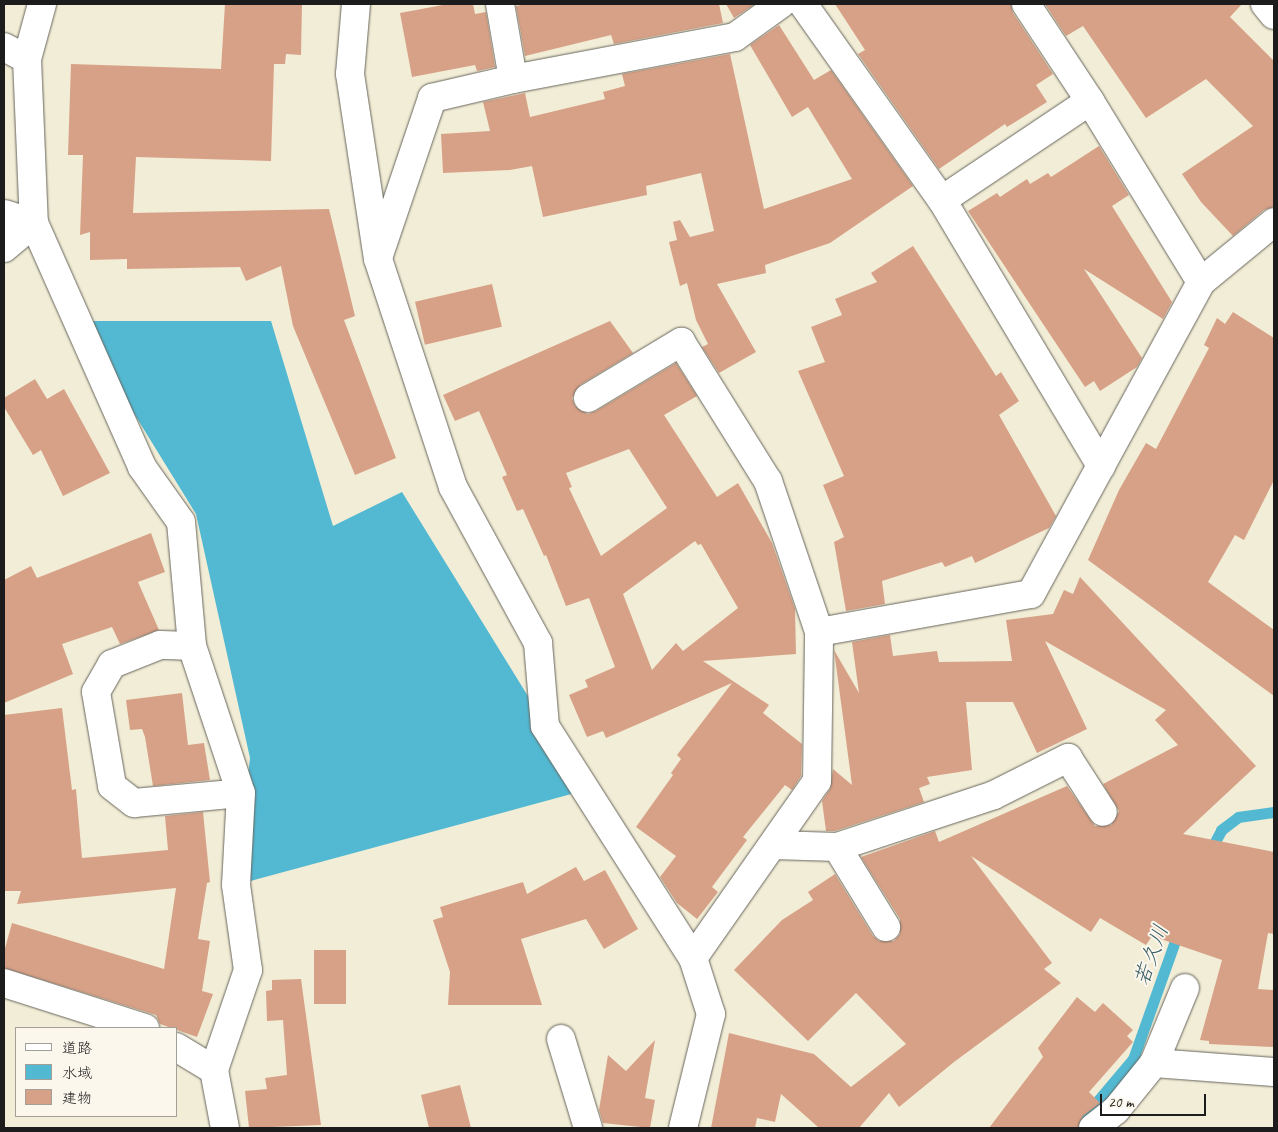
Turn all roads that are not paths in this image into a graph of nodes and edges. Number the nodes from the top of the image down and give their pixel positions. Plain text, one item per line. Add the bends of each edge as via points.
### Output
1 (42, 4) edge
2 (356, 4) edge
3 (500, 4) edge
4 (781, 4) edge
5 (803, 4) edge
6 (1026, 4) edge
7 (1265, 4) edge
8 (1274, 15) edge
9 (15, 53) edge
10 (513, 79) junction
11 (1090, 101) junction
12 (942, 200) junction
13 (4, 214) edge
14 (1274, 222) edge
15 (34, 223) junction
16 (4, 248) edge
17 (378, 259) junction
18 (1201, 282) junction
19 (588, 398) dead end
20 (1101, 466) junction
21 (819, 632) junction
22 (192, 646) junction
23 (241, 793) junction
24 (1103, 812) dead end
25 (773, 845) junction
26 (837, 847) junction
27 (886, 927) dead end
28 (692, 958) junction
29 (4, 983) edge
30 (1185, 988) dead end
31 (142, 1027) edge
32 (562, 1039) dead end
33 (178, 1048) edge
34 (1154, 1063) junction
35 (214, 1070) junction
36 (1274, 1072) edge
37 (224, 1128) edge
38 (588, 1128) edge
39 (683, 1128) edge
40 (1093, 1128) edge

1 - 9 street
2 - 17 street via 350,74
3 - 10 street
4 - 10 street via 735,37
5 - 12 street
6 - 11 street
7 - 8 street
9 - 15 street
10 - 17 street via 432,98
11 - 12 street
11 - 18 street
12 - 20 street
13 - 15 street
14 - 18 street
15 - 16 street
15 - 22 street via 142,467 181,522
17 - 28 street via 453,487 538,643 545,726
18 - 20 street
19 - 21 street via 681,342 768,481
20 - 21 street via 1031,594
21 - 25 street via 818,781
22 - 23 street
22 - 23 street via 160,645 112,664 96,692 112,786 134,803
23 - 35 street via 236,885 248,970
24 - 26 street via 1068,758 994,794
25 - 26 street
25 - 28 street
26 - 27 street
28 - 39 street via 710,1014
29 - 31 street
30 - 34 street
32 - 38 street
33 - 35 street
34 - 36 street
34 - 40 street via 1116,1110
35 - 37 street

